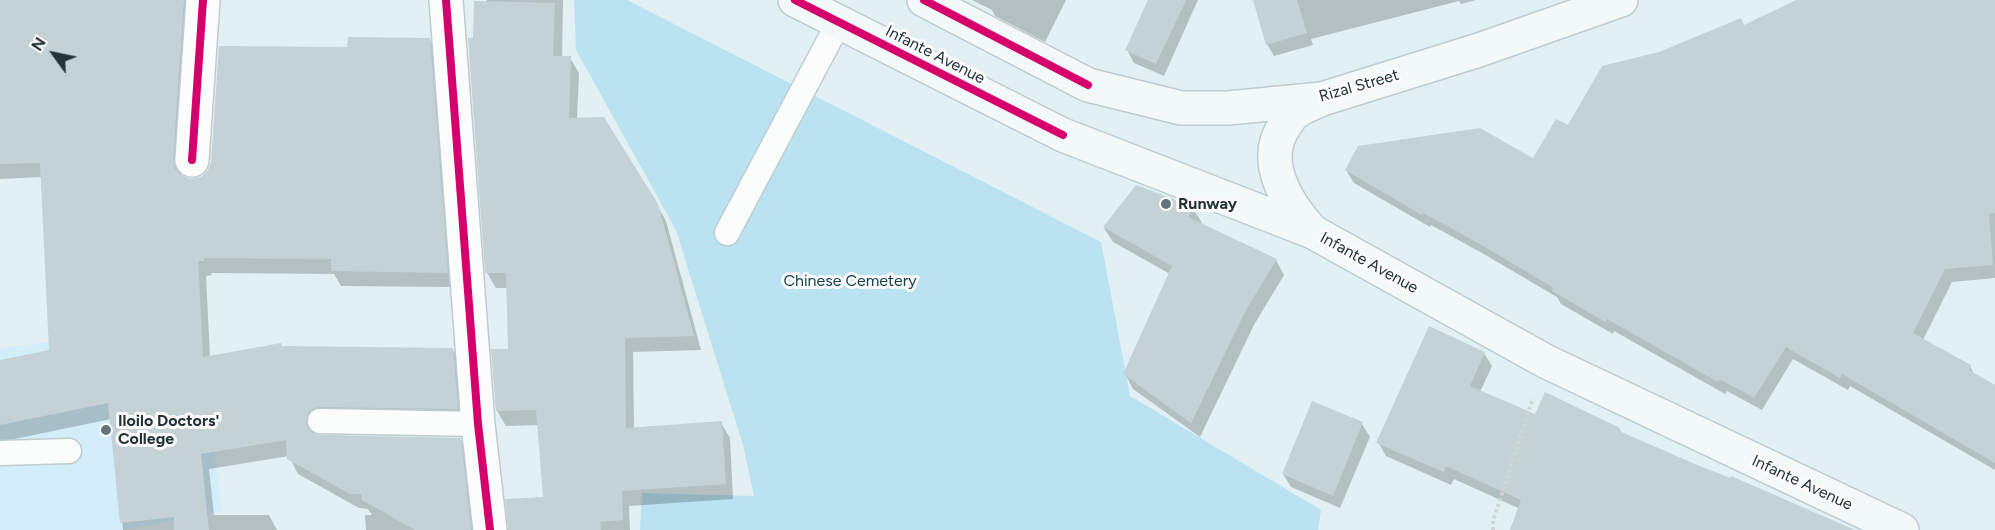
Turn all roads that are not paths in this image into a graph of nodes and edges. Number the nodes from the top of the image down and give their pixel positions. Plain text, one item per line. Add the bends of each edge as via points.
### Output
1 (203, 0) edge
2 (446, 0) edge
3 (795, 0) edge
4 (924, 0) edge
5 (1621, 0) edge
6 (839, 22) junction
7 (1322, 99) junction
8 (192, 160) dead end
9 (1312, 232) junction
10 (727, 233) dead end
11 (320, 421) dead end
12 (478, 424) junction
13 (69, 451) dead end
14 (0, 453) edge
15 (490, 530) edge
16 (1902, 530) edge

1 - 8 street
2 - 12 street
3 - 6 main road, Infante Avenue
4 - 7 main road, Rizal Street via 1088,85 1181,108
5 - 7 main road, Rizal Street
6 - 9 main road, Infante Avenue via 1063,135
6 - 10 lane
7 - 9 main road via 1294,113 1281,130 1275,147 1280,181 1297,215
9 - 16 main road, Infante Avenue via 1545,361
11 - 12 lane
12 - 15 street
13 - 14 lane

